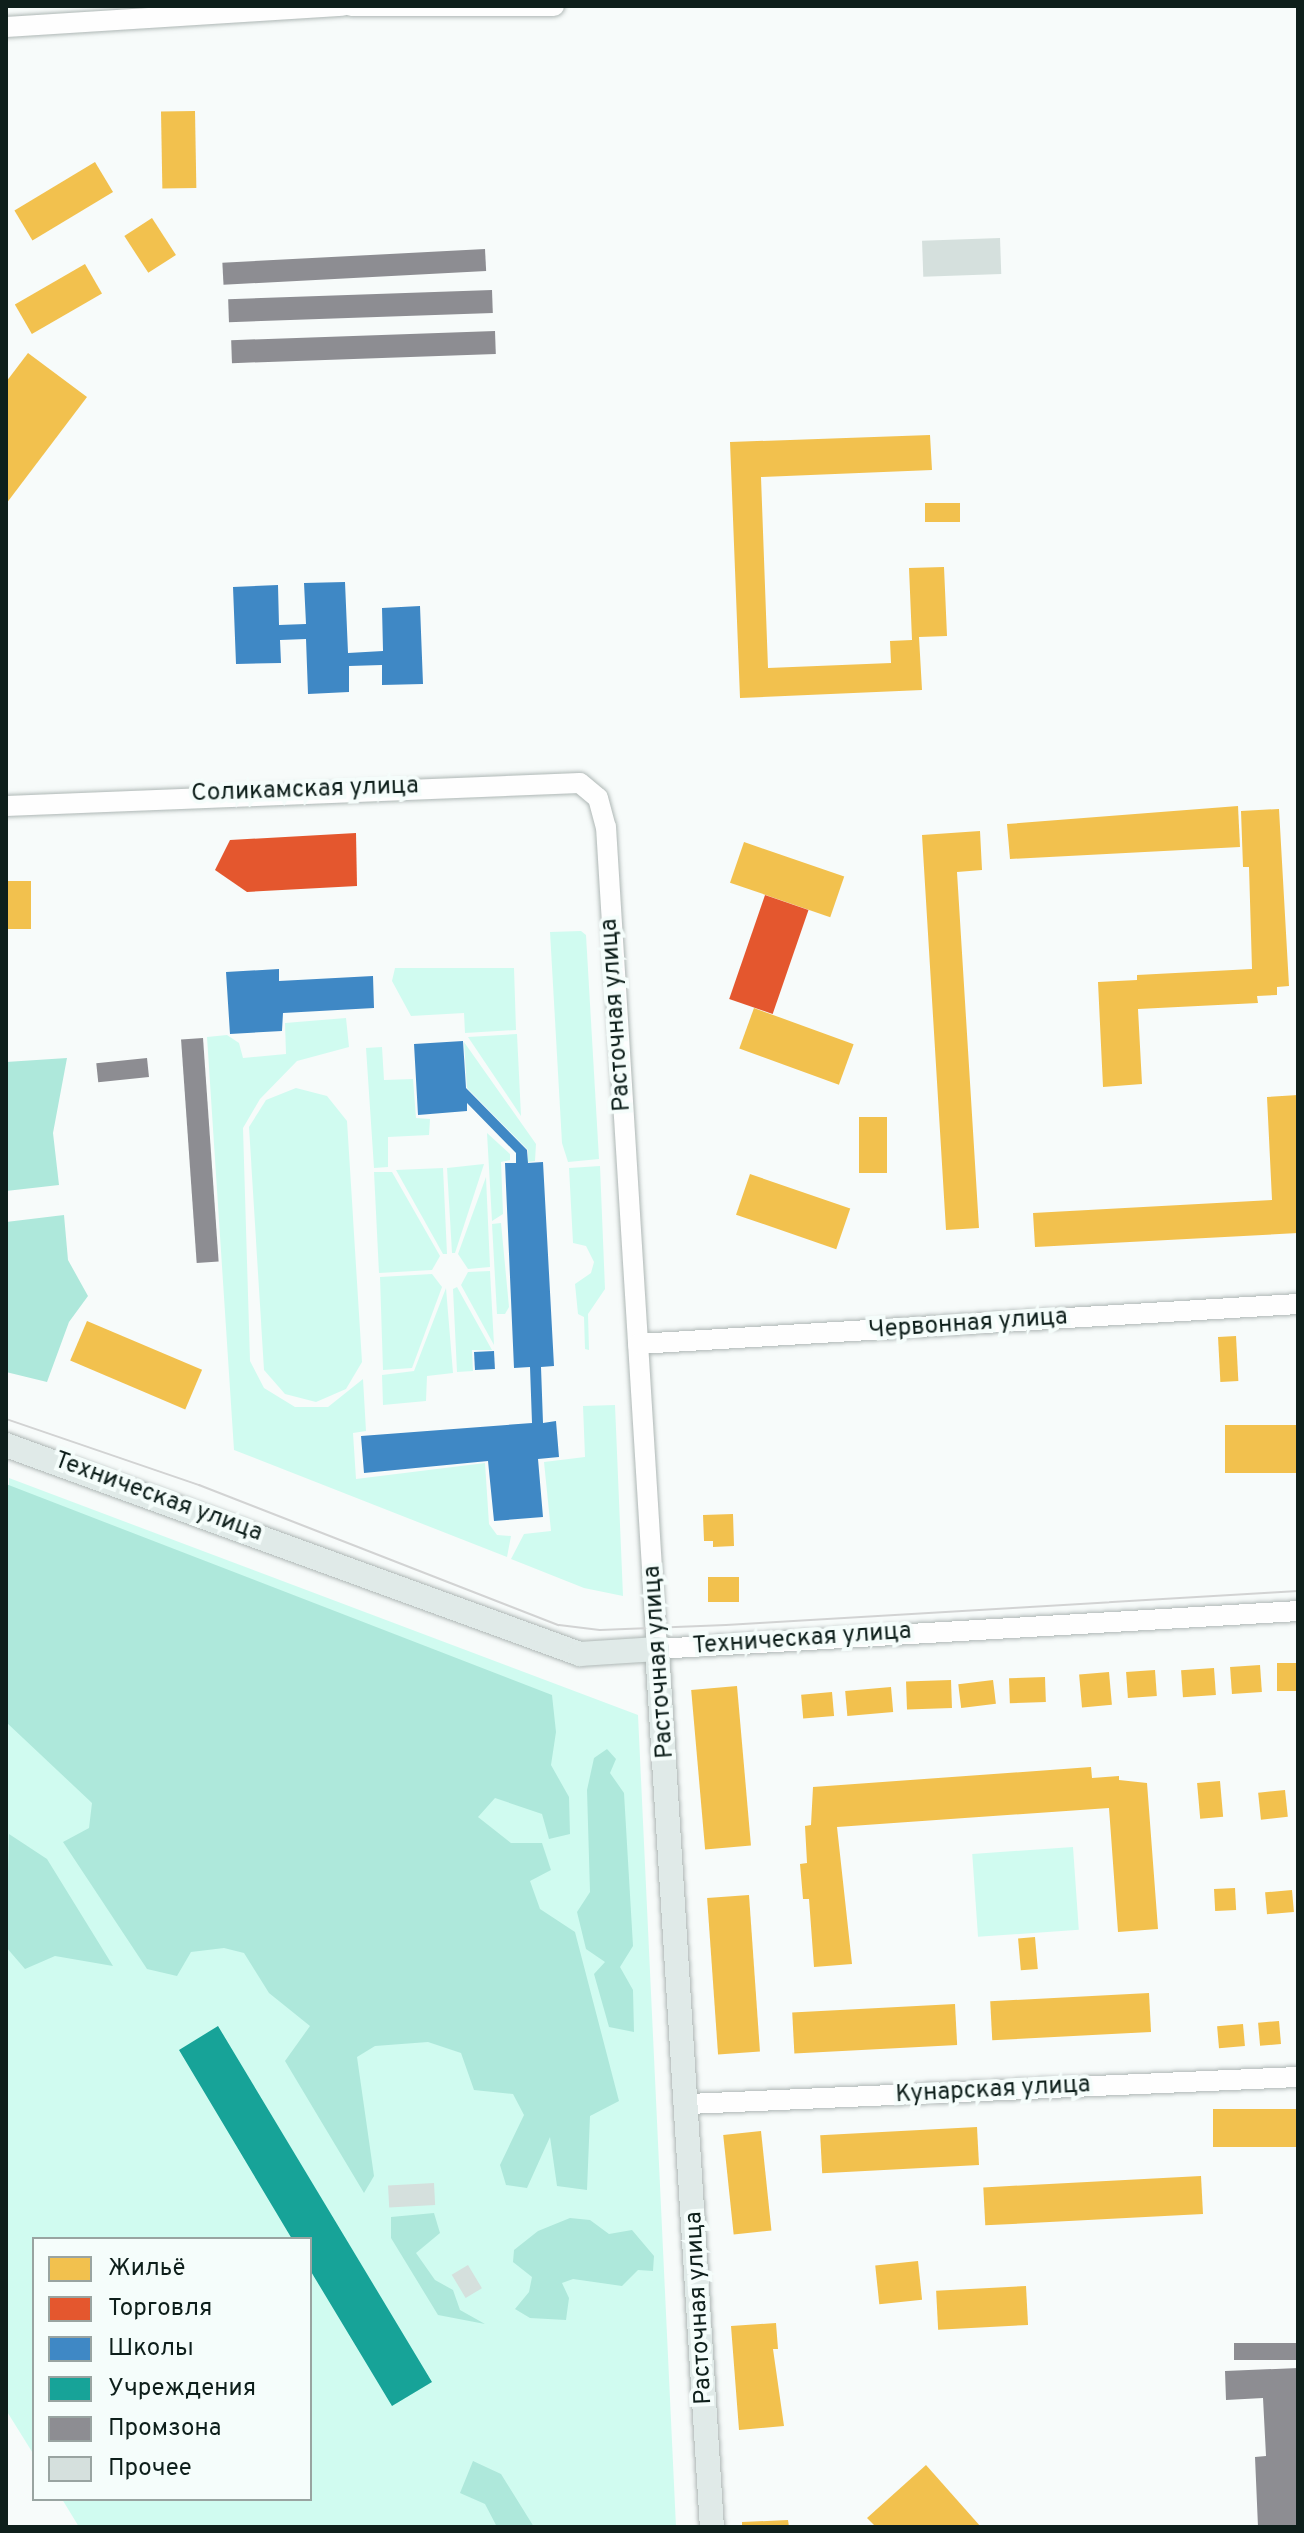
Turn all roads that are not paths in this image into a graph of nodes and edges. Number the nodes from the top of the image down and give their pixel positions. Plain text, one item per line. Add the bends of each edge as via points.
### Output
1 (342, 6) edge
2 (351, 6) edge
3 (554, 6) edge
4 (6, 27) edge
5 (598, 798) joint
6 (6, 806) edge
7 (1298, 1304) edge
8 (638, 1344) junction
9 (6, 1445) edge
10 (1298, 1611) edge
11 (657, 1649) junction
12 (1298, 2077) edge
13 (689, 2104) junction
14 (712, 2527) edge

1 - 4 street
2 - 3 street
5 - 6 street, Соликамская улица via 589,787 564,783
5 - 8 street, Расточная улица via 606,827
7 - 8 street, Червонная улица
8 - 11 street, Расточная улица
9 - 11 main road, Техническая улица via 580,1654
10 - 11 street, Техническая улица
11 - 13 main road, Расточная улица
12 - 13 street, Кунарская улица
13 - 14 main road, Расточная улица

